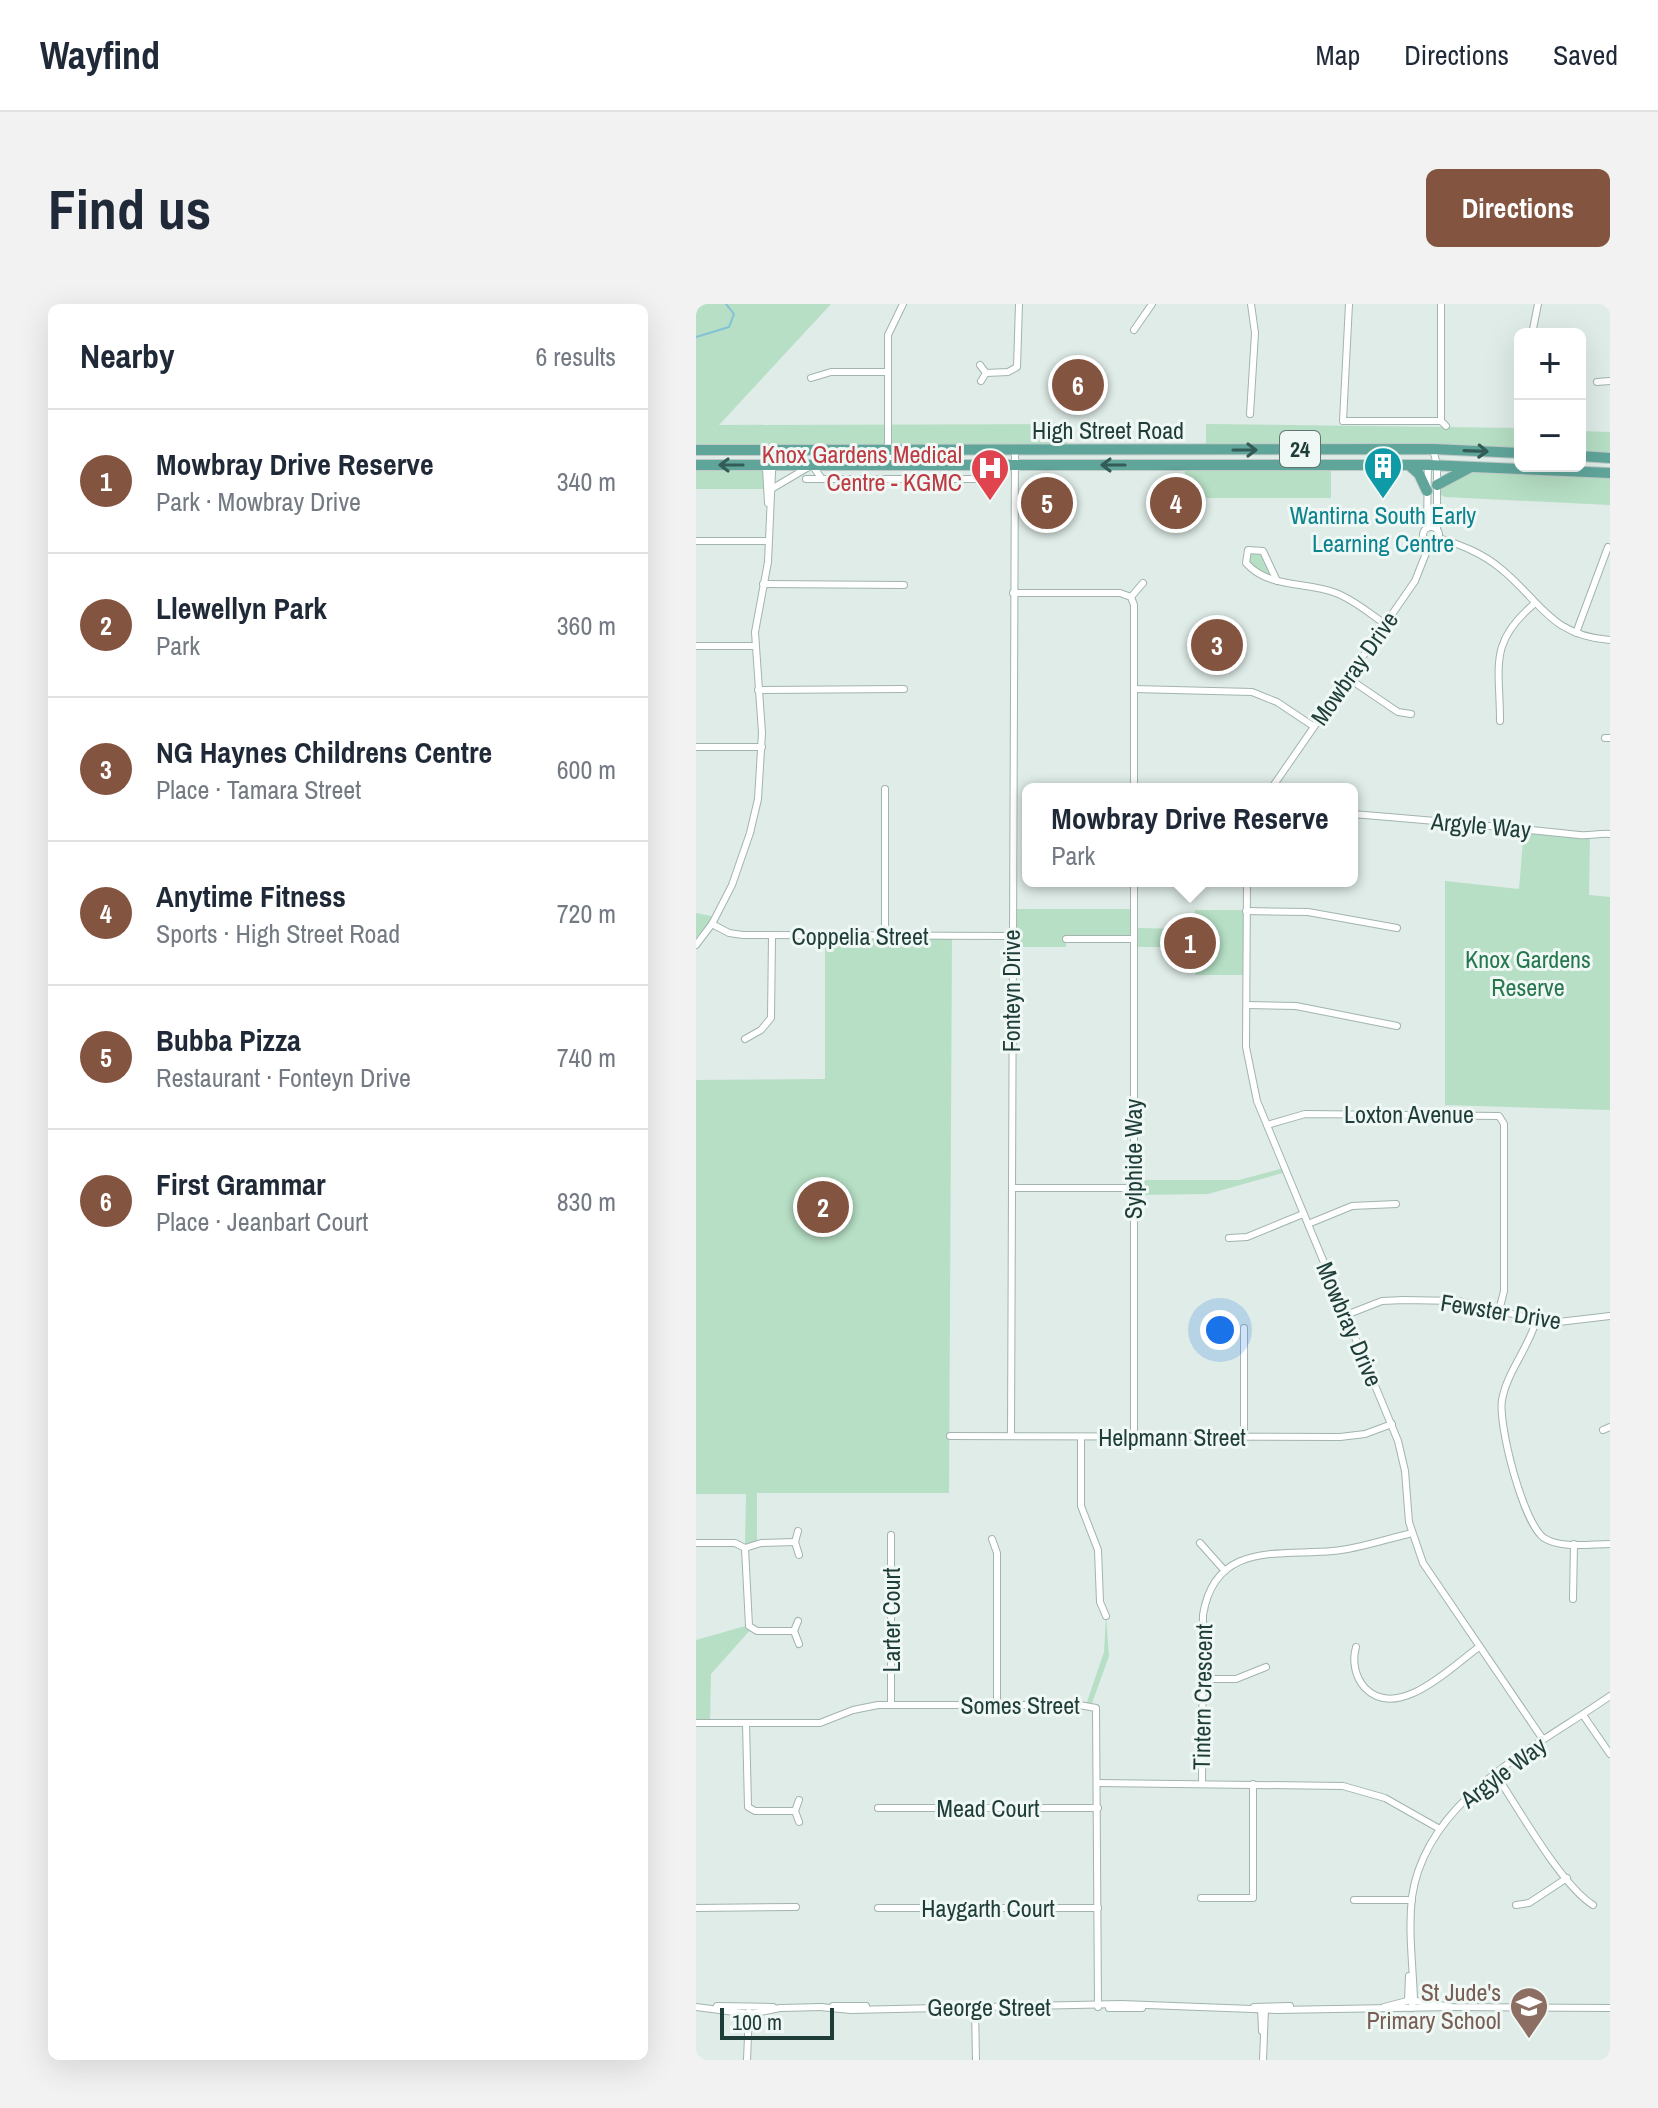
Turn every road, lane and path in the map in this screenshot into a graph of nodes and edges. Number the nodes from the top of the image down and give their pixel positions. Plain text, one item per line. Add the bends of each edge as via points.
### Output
1 (903, 304) edge
2 (1019, 304) edge
3 (1152, 304) edge
4 (1251, 304) edge
5 (1349, 304) edge
6 (1441, 304) edge
7 (1538, 304) edge
8 (1533, 328) edge
9 (1134, 330) dead end
10 (980, 365) dead end
11 (888, 372) junction
12 (986, 373) junction
13 (811, 378) dead end
14 (981, 381) dead end
15 (1610, 381) edge
16 (1597, 382) dead end
17 (1250, 387) junction
18 (1262, 387) dead end
19 (1250, 414) dead end
20 (888, 449) junction
21 (1433, 449) junction
22 (696, 450) edge
23 (769, 450) junction
24 (1015, 450) junction
25 (1167, 450) junction
26 (1514, 453) edge
27 (1586, 456) edge
28 (1610, 458) edge
29 (696, 465) edge
30 (769, 465) junction
31 (812, 465) junction
32 (888, 465) junction
33 (981, 465) junction
34 (1015, 465) junction
35 (1191, 465) junction
36 (1409, 465) junction
37 (1433, 465) junction
38 (1610, 465) edge
39 (1475, 466) junction
40 (1610, 473) edge
41 (806, 479) dead end
42 (822, 479) junction
43 (968, 479) junction
44 (991, 479) dead end
45 (773, 488) junction
46 (1432, 488) junction
47 (769, 511) junction
48 (1427, 528) junction
49 (1437, 529) junction
50 (1439, 538) junction
51 (696, 541) edge
52 (768, 541) junction
53 (1430, 543) junction
54 (1608, 547) dead end
55 (1277, 581) junction
56 (1143, 583) dead end
57 (763, 584) junction
58 (904, 585) dead end
59 (1013, 593) junction
60 (1131, 597) junction
61 (1534, 604) junction
62 (1385, 624) junction
63 (1576, 633) junction
64 (1610, 640) edge
65 (696, 646) edge
66 (754, 646) junction
67 (1348, 678) junction
68 (904, 689) dead end
69 (1134, 689) junction
70 (758, 690) junction
71 (1411, 714) dead end
72 (1500, 721) dead end
73 (1313, 726) junction
74 (696, 747) edge
75 (762, 747) junction
76 (1134, 783) edge
77 (1275, 783) edge
78 (885, 789) dead end
79 (1358, 815) edge
80 (1610, 834) edge
81 (1134, 887) edge
82 (1247, 887) edge
83 (1246, 911) junction
84 (712, 924) junction
85 (1397, 928) dead end
86 (772, 936) junction
87 (885, 936) junction
88 (1011, 936) junction
89 (1066, 939) dead end
90 (1134, 939) junction
91 (696, 945) edge
92 (1247, 1005) junction
93 (1397, 1026) dead end
94 (745, 1039) dead end
95 (1267, 1125) junction
96 (1012, 1188) junction
97 (1133, 1188) junction
98 (1396, 1204) dead end
99 (1303, 1214) junction
100 (1308, 1224) junction
101 (1229, 1238) dead end
102 (1499, 1311) junction
103 (1346, 1315) junction
104 (1610, 1316) edge
105 (1536, 1321) junction
106 (1244, 1328) dead end
107 (1392, 1424) junction
108 (950, 1436) dead end
109 (1011, 1436) junction
110 (1134, 1436) junction
111 (1244, 1436) junction
112 (1081, 1437) junction
113 (798, 1531) dead end
114 (1412, 1533) junction
115 (891, 1535) dead end
116 (992, 1539) dead end
117 (795, 1542) junction
118 (696, 1543) edge
119 (1200, 1543) dead end
120 (1574, 1544) junction
121 (1610, 1544) edge
122 (745, 1548) junction
123 (799, 1555) dead end
124 (1225, 1571) junction
125 (1573, 1599) dead end
126 (1106, 1616) dead end
127 (798, 1621) dead end
128 (794, 1631) junction
129 (799, 1644) dead end
130 (1356, 1647) dead end
131 (1479, 1647) junction
132 (1266, 1667) dead end
133 (1203, 1679) junction
134 (1610, 1696) edge
135 (891, 1705) junction
136 (997, 1705) junction
137 (1583, 1715) junction
138 (696, 1723) edge
139 (746, 1723) junction
140 (1542, 1738) junction
141 (1610, 1754) edge
142 (1496, 1775) junction
143 (1098, 1783) junction
144 (1202, 1783) junction
145 (1253, 1784) junction
146 (799, 1800) dead end
147 (878, 1808) dead end
148 (1098, 1808) junction
149 (795, 1811) junction
150 (799, 1822) dead end
151 (1438, 1828) junction
152 (1567, 1878) junction
153 (1201, 1898) dead end
154 (1354, 1900) dead end
155 (1412, 1900) junction
156 (1516, 1905) dead end
157 (1593, 1905) dead end
158 (796, 1907) dead end
159 (696, 1908) edge
160 (878, 1908) dead end
161 (1098, 1908) junction
162 (1411, 2003) junction
163 (696, 2007) edge
164 (975, 2007) junction
165 (1098, 2007) junction
166 (1263, 2008) junction
167 (1610, 2008) edge
168 (747, 2012) junction
169 (747, 2060) edge
170 (976, 2060) edge
171 (1263, 2060) edge

1 - 11 street via 889,330
2 - 12 street via 1017,367
3 - 9 street
4 - 17 street via 1255,356
5 - 6 street via 1343,421 1444,424
7 - 8 street
10 - 12 street
11 - 13 street via 831,372
11 - 20 street
12 - 14 street
15 - 16 street
17 - 18 street
17 - 19 street
20 - 23 main road, High Street Road / 24
20 - 24 main road, High Street Road / 24
20 - 32 street
25 -> 21 main road, High Street Road / 24
21 -> 26 main road, High Street Road / 24
21 - 37 street
22 - 23 main road, High Street Road / 24
23 - 30 street
24 - 25 main road, High Street Road / 24
24 - 34 street, Fonteyn Drive
25 - 35 main road
27 - 28 main road
28 - 38 main road
30 -> 29 main road, High Street Road / 24
30 - 31 main road, High Street Road / 24
30 - 45 street
30 - 47 street
31 - 32 main road, High Street Road / 24
31 - 42 street
31 - 45 street
32 - 33 main road, High Street Road / 24
33 - 34 main road, High Street Road / 24
33 - 43 street
35 -> 34 main road, High Street Road / 24
34 - 59 street, Fonteyn Drive
35 - 36 main road, High Street Road / 24
36 - 37 main road, High Street Road / 24
36 - 46 main road
37 - 39 main road, High Street Road / 24
37 - 46 street
37 - 46 street
39 - 40 main road, High Street Road / 24
39 - 46 main road
41 - 42 street
42 - 43 street
43 - 44 street
45 - 47 street
46 - 48 street
46 - 49 street
47 - 52 street
48 - 49 street
48 - 53 street via 1424,538
49 - 50 street
50 - 53 street
50 - 61 street via 1490,560
51 - 52 street
52 - 57 street
53 - 62 street, Mowbray Drive via 1415,581
54 - 63 street
55 - 55 street via 1248,567 1248,550 1263,551
55 - 62 street via 1339,594
56 - 60 street
57 - 58 street
57 - 66 street
59 - 60 street
59 - 88 street, Fonteyn Drive
60 - 69 street
61 - 63 street
61 - 72 street via 1502,641
62 - 67 street, Mowbray Drive
63 - 64 street
65 - 66 street
66 - 70 street
67 - 71 street via 1398,712
67 - 73 street, Mowbray Drive
68 - 70 street
69 - 73 street via 1252,692
69 - 76 street
70 - 75 street
73 - 77 street, Mowbray Drive
74 - 75 street
75 - 84 street via 750,833
78 - 87 street
79 - 80 street, Argyle Way
81 - 90 street, Sylphide Way
82 - 83 street, Mowbray Drive
83 - 85 street via 1308,912
83 - 92 street, Mowbray Drive
84 - 86 street, Coppelia Street via 733,934
84 - 91 street
86 - 87 street, Coppelia Street
86 - 94 street via 771,1018
87 - 88 street, Coppelia Street
88 - 96 street, Fonteyn Drive
89 - 90 street
90 - 97 street, Sylphide Way
92 - 93 street via 1291,1005
92 - 95 street, Mowbray Drive via 1248,1067
95 - 99 street, Mowbray Drive
95 - 102 street, Loxton Avenue via 1305,1114 1499,1116 1504,1124 1504,1291
96 - 97 street
96 - 109 street, Fonteyn Drive
97 - 110 street, Sylphide Way
98 - 100 street via 1352,1206
99 - 100 street, Mowbray Drive
99 - 101 street via 1247,1237
100 - 103 street, Mowbray Drive
102 - 103 street, Fewster Drive via 1458,1301 1388,1300
102 - 105 street, Fewster Drive
103 - 107 street, Mowbray Drive
104 - 105 street, Fewster Drive via 1566,1323
105 - 120 street via 1504,1392 1502,1425 1532,1524 1550,1541
106 - 111 street
107 - 111 street, Helpmann Street via 1350,1436
107 - 114 street, Mowbray Drive via 1404,1464
108 - 109 street, Helpmann Street
109 - 112 street, Helpmann Street
110 - 111 street, Helpmann Street
110 - 112 street, Helpmann Street
112 - 126 street via 1081,1506 1099,1557 1100,1602
113 - 117 street
114 - 124 street via 1342,1550 1258,1553
114 - 131 street, Mowbray Drive via 1430,1576
115 - 135 street, Larter Court
116 - 136 street via 997,1553
117 - 122 street
117 - 123 street
118 - 122 street
119 - 124 street
120 - 121 street
120 - 125 street
122 - 128 street via 749,1626 757,1631
124 - 133 street, Tintern Crescent via 1204,1609
127 - 128 street
128 - 129 street
130 - 131 street via 1354,1666 1362,1685 1390,1700 1409,1696
131 - 140 street, Mowbray Drive
132 - 133 street via 1236,1679
133 - 144 street, Tintern Crescent
134 - 137 street, Argyle Way
135 - 136 street, Somes Street
135 - 139 street, Somes Street via 866,1706 820,1723
136 - 143 street, Somes Street via 1096,1708
137 - 140 street, Argyle Way
137 - 141 street
138 - 139 street, Somes Street
139 - 149 street via 748,1807
140 - 142 street, Argyle Way
142 - 151 street, Argyle Way
142 - 152 street
143 - 144 street
143 - 148 street, Somes Street
144 - 145 street
145 - 151 street via 1354,1788 1395,1803
145 - 153 street via 1253,1898
146 - 149 street
147 - 148 street, Mead Court
148 - 161 street, Somes Street
149 - 150 street
151 - 155 street, Argyle Way
152 - 156 street via 1529,1903
152 - 157 street
154 - 155 street
155 - 162 street, Argyle Way
158 - 159 street
160 - 161 street, Haygarth Court
161 - 165 street, Somes Street
162 - 166 street, George Street
162 - 167 street, George Street via 1436,2010
163 - 168 street, George Street
164 - 165 street, George Street
164 - 168 street, George Street via 851,2004
164 - 170 street
165 - 166 street, George Street
166 - 171 street
168 - 169 street

